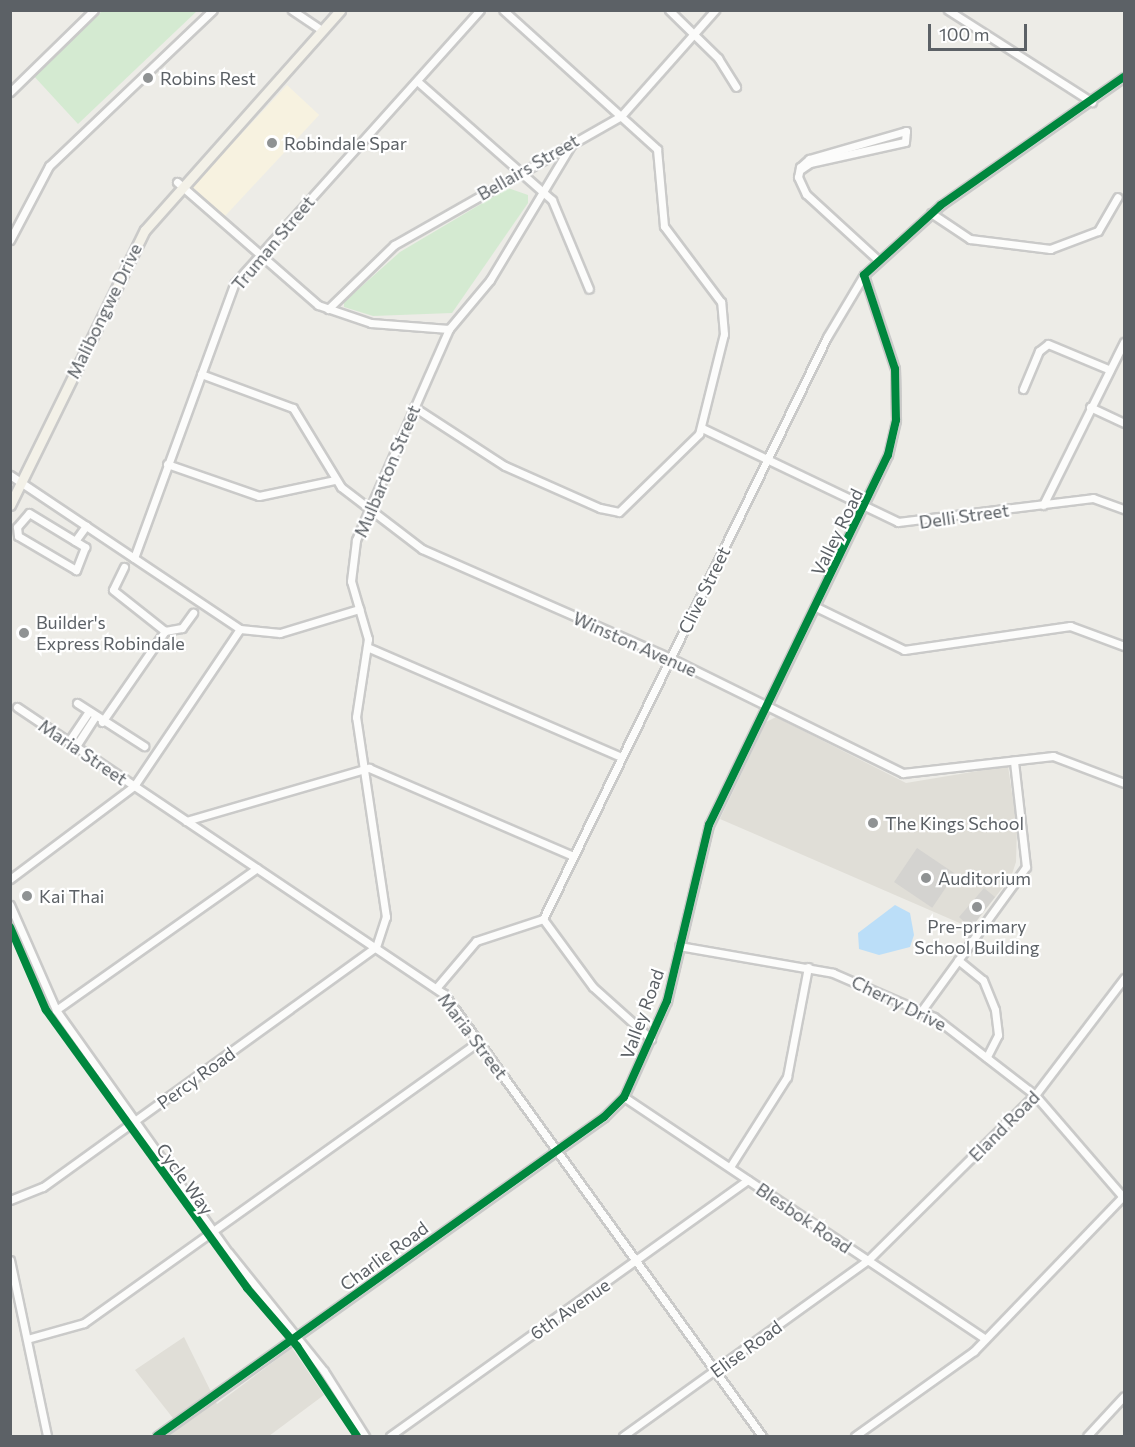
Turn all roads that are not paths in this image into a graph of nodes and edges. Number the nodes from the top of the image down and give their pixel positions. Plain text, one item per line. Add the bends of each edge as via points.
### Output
1 (94, 10) edge
2 (213, 10) edge
3 (292, 10) edge
4 (340, 10) edge
5 (480, 10) edge
6 (503, 10) edge
7 (669, 10) edge
8 (716, 10) edge
9 (948, 11) edge
10 (322, 30) junction
11 (695, 34) junction
12 (1125, 77) edge
13 (417, 81) junction
14 (735, 87) dead end
15 (10, 92) edge
16 (1092, 102) junction
17 (621, 116) junction
18 (574, 141) junction
19 (800, 170) junction
20 (519, 172) junction
21 (179, 184) junction
22 (543, 193) junction
23 (1118, 197) dead end
24 (931, 213) junction
25 (10, 240) edge
26 (260, 254) junction
27 (878, 260) junction
28 (864, 275) junction
29 (590, 289) dead end
30 (328, 309) junction
31 (449, 329) junction
32 (1125, 342) edge
33 (1108, 369) junction
34 (201, 374) junction
35 (1023, 389) dead end
36 (414, 406) junction
37 (1090, 407) junction
38 (1125, 423) edge
39 (702, 428) junction
40 (768, 460) junction
41 (167, 464) junction
42 (17, 480) edge
43 (335, 480) junction
44 (10, 496) edge
45 (10, 505) edge
46 (1043, 506) junction
47 (865, 508) junction
48 (1125, 509) edge
49 (369, 510) junction
50 (86, 526) junction
51 (75, 541) junction
52 (134, 558) junction
53 (124, 567) dead end
54 (816, 607) junction
55 (359, 609) junction
56 (194, 613) dead end
57 (240, 629) junction
58 (165, 631) junction
59 (1125, 646) edge
60 (367, 647) junction
61 (670, 658) junction
62 (77, 703) dead end
63 (767, 706) junction
64 (17, 707) dead end
65 (92, 715) junction
66 (102, 722) junction
67 (73, 743) junction
68 (144, 746) dead end
69 (621, 757) junction
70 (1014, 761) junction
71 (364, 768) junction
72 (1125, 783) edge
73 (134, 786) junction
74 (186, 821) junction
75 (573, 856) junction
76 (257, 868) junction
77 (10, 879) edge
78 (10, 905) edge
79 (543, 919) junction
80 (679, 946) junction
81 (376, 947) junction
82 (958, 960) junction
83 (808, 967) junction
84 (1125, 978) edge
85 (437, 987) junction
86 (56, 1010) junction
87 (922, 1010) junction
88 (651, 1039) junction
89 (479, 1041) junction
90 (987, 1057) junction
91 (1035, 1095) junction
92 (624, 1097) junction
93 (135, 1121) junction
94 (557, 1151) junction
95 (730, 1167) junction
96 (748, 1180) junction
97 (1124, 1197) edge
98 (10, 1200) edge
99 (214, 1231) junction
100 (10, 1260) edge
101 (868, 1260) junction
102 (636, 1262) junction
103 (298, 1337) junction
104 (984, 1338) junction
105 (27, 1339) junction
106 (715, 1371) junction
107 (1125, 1396) edge
108 (47, 1437) edge
109 (158, 1437) edge
110 (365, 1437) edge
111 (390, 1437) edge
112 (623, 1437) edge
113 (762, 1437) edge
114 (855, 1437) edge
115 (1087, 1437) edge

1 - 15 street
2 - 25 street via 49,166
3 - 10 street
4 - 10 main road, Malibongwe Drive
5 - 13 street, Truman Street
6 - 17 street
7 - 11 street
8 - 11 street, Bellairs Street
9 - 16 street
10 - 21 main road, Malibongwe Drive
11 - 14 street
11 - 17 street, Bellairs Street
12 - 16 street
13 - 20 street
13 - 26 street, Truman Street
16 - 24 street
17 - 18 street, Bellairs Street
17 - 39 street via 657,149 664,226 721,302 725,315
18 - 20 street, Bellairs Street
18 - 22 street, Mulbarton Street
19 - 19 street via 809,159 886,138 899,129 908,135 905,142 810,163
19 - 27 street via 806,194
20 - 22 street
20 - 30 street, Bellairs Street via 394,246
21 - 26 street
21 - 42 main road, Malibongwe Drive via 133,251
22 - 29 street via 554,203
22 - 31 street, Mulbarton Street via 490,280
23 - 24 street via 1101,229 1050,249 970,239
24 - 27 street
26 - 30 street
26 - 34 street, Truman Street via 234,284
27 - 28 street
28 - 40 street, Clive Street via 843,306
28 - 47 street, Valley Road via 892,350 897,403 888,455
30 - 31 street via 371,323
31 - 36 street, Mulbarton Street
32 - 33 street
33 - 35 street via 1048,344 1039,351
33 - 37 street
34 - 41 street, Truman Street
34 - 43 street, Winston Avenue via 293,408
36 - 39 street via 505,466 615,512 638,498
36 - 49 street, Mulbarton Street
37 - 38 street
37 - 46 street
39 - 40 street, Delli Street
40 - 47 street, Delli Street
40 - 61 street, Clive Street
41 - 43 street via 259,496
41 - 52 street, Truman Street
42 - 44 main road, Malibongwe Drive
42 - 45 main road, Malibongwe Drive
42 - 50 street
43 - 49 street, Winston Avenue
46 - 47 street, Delli Street via 909,523
46 - 48 street, Delli Street via 1104,499
47 - 54 street, Valley Road
49 - 55 street, Mulbarton Street via 356,540 351,574
49 - 61 street, Winston Avenue via 432,554
50 - 51 street
50 - 52 street
51 - 51 street via 86,552 74,571 27,543 16,530 29,513
52 - 57 street
53 - 58 street via 113,590
54 - 59 street via 904,650 1070,626
54 - 63 street, Valley Road
55 - 57 street via 280,633
55 - 60 street, Mulbarton Street
56 - 58 street via 182,628
57 - 73 street
58 - 66 street
60 - 69 street
60 - 71 street, Mulbarton Street via 356,711
61 - 63 street, Winston Avenue
61 - 69 street, Clive Street
62 - 65 street
63 - 70 street, Winston Avenue via 908,774
63 - 80 street, Valley Road via 710,825
64 - 67 street, Maria Street
65 - 66 street
65 - 67 street
66 - 68 street
67 - 73 street, Maria Street
69 - 75 street, Clive Street
70 - 72 street, Winston Avenue via 1060,757
70 - 82 street via 1026,867
71 - 74 street
71 - 75 street
71 - 81 street, Mulbarton Street via 386,917
73 - 74 street, Maria Street
73 - 77 street
74 - 76 street, Maria Street
75 - 79 street, Clive Street
76 - 81 street, Maria Street
76 - 86 street
78 - 86 street
79 - 85 street via 476,941
79 - 88 street via 592,987
80 - 83 street, Cherry Drive
80 - 88 street, Valley Road via 667,1000
81 - 85 street, Maria Street
81 - 93 street, Percy Road
82 - 87 street
82 - 90 street via 983,980 995,1010 998,1035
83 - 87 street, Cherry Drive via 840,975
83 - 95 street via 787,1077
84 - 91 street, Eland Road
85 - 89 street, Maria Street
86 - 93 street
87 - 90 street, Cherry Drive
88 - 92 street, Valley Road
89 - 94 street, Maria Street
89 - 99 street
90 - 91 street, Cherry Drive
91 - 97 street, Cherry Drive
91 - 101 street, Eland Road
92 - 94 street, Charlie Road
92 - 95 street, Blesbok Road
93 - 98 street, Percy Road via 43,1187
93 - 99 street
94 - 102 street, Maria Street
94 - 103 street, Charlie Road
95 - 96 street, Blesbok Road
96 - 101 street, Blesbok Road
96 - 102 street, 6th Avenue
97 - 104 street
99 - 103 street
99 - 105 street via 84,1323
100 - 105 street
101 - 104 street, Blesbok Road
101 - 106 street, Elise Road
102 - 106 street, Maria Street
102 - 111 street, 6th Avenue
103 - 109 street, Charlie Road
103 - 110 street
104 - 114 street via 974,1352
105 - 108 street
106 - 112 street, Elise Road
106 - 113 street, Maria Street
107 - 115 street

